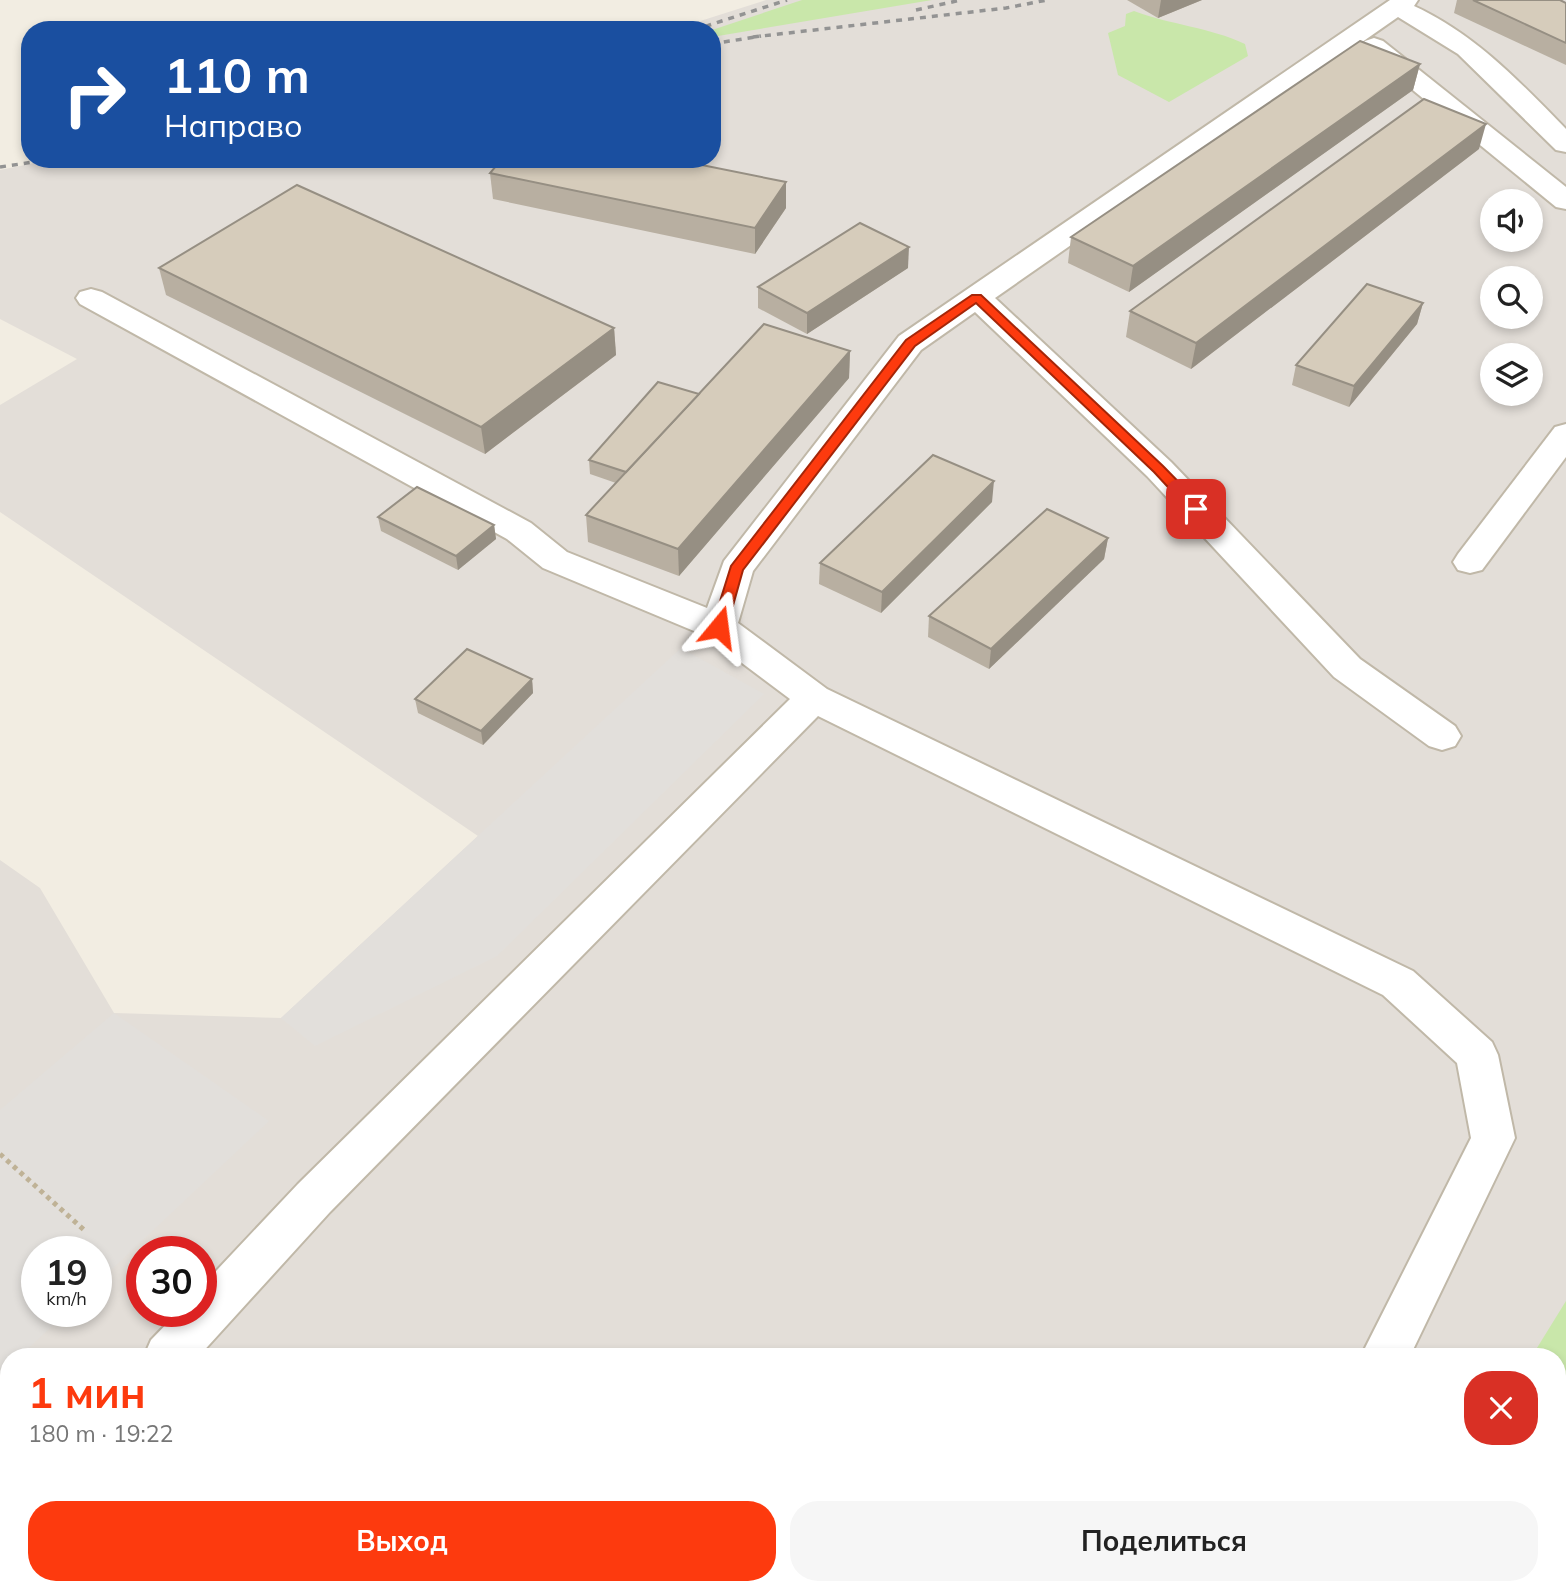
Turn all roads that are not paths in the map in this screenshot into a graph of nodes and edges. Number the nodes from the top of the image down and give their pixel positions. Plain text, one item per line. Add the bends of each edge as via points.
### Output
1 (1402, 3) edge
2 (1358, 33) junction
3 (1566, 144) edge
4 (1566, 201) edge
5 (977, 297) junction
6 (91, 298) dead end
7 (1566, 433) edge
8 (1471, 562) dead end
9 (719, 627) junction
10 (814, 698) junction
11 (1442, 736) dead end
12 (175, 1348) edge
13 (1389, 1348) edge

1 - 2 street
1 - 3 street via 1485,61
2 - 4 street
2 - 5 street
5 - 9 street via 902,354 736,569
5 - 11 street via 1159,469 1347,668
6 - 9 street via 519,531 555,560
7 - 8 street
9 - 10 street
10 - 12 street via 314,1198
10 - 13 street via 1398,984 1477,1055 1493,1138

